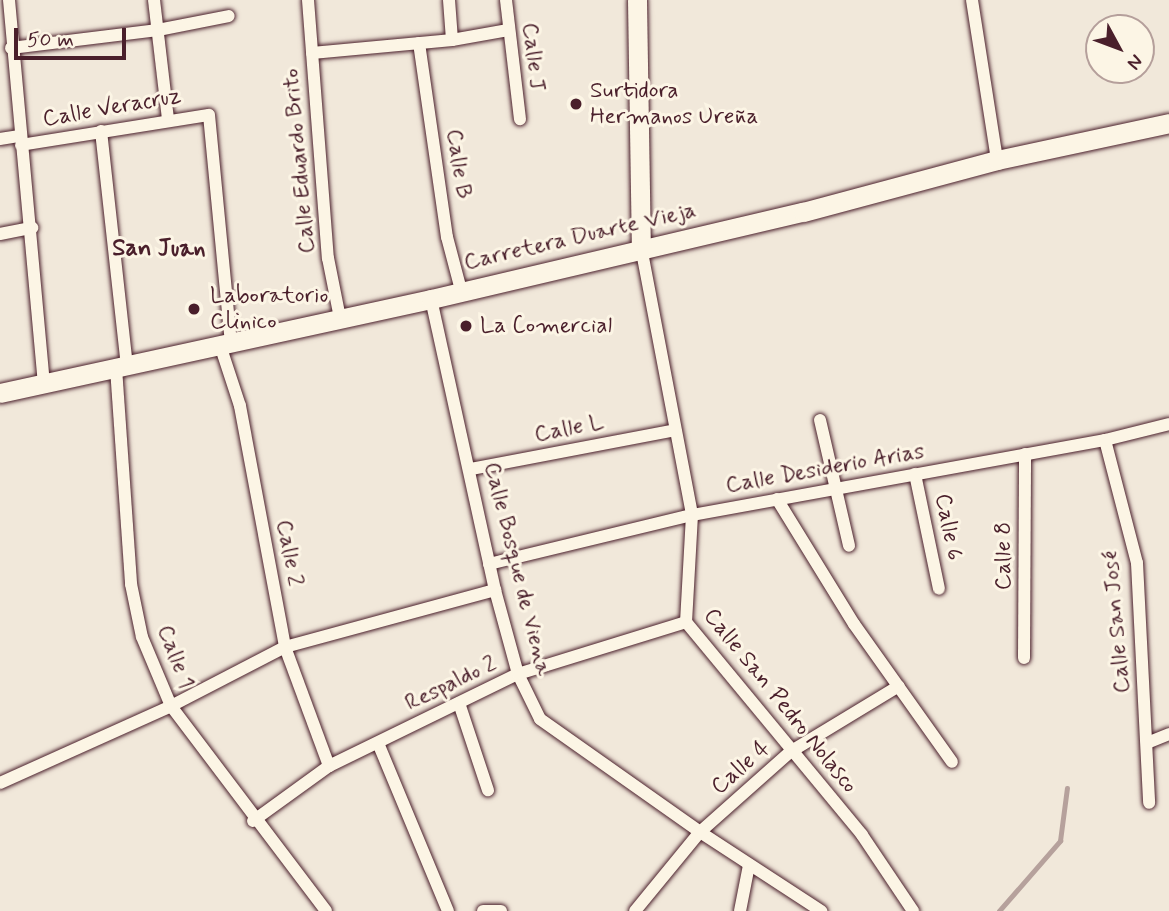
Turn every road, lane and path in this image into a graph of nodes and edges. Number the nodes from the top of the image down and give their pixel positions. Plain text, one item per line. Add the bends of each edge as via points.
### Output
1 (9, 0) edge
2 (154, 0) edge
3 (308, 0) edge
4 (449, 0) edge
5 (506, 0) edge
6 (637, 0) edge
7 (972, 0) edge
8 (229, 16) dead end
9 (4, 25) edge
10 (158, 30) junction
11 (508, 30) junction
12 (452, 40) junction
13 (419, 43) junction
14 (11, 48) junction
15 (312, 53) junction
16 (209, 115) joint
17 (169, 119) junction
18 (520, 119) dead end
19 (1169, 125) edge
20 (101, 131) junction
21 (0, 139) edge
22 (21, 141) junction
23 (996, 160) junction
24 (32, 228) junction
25 (0, 234) edge
26 (641, 247) junction
27 (461, 290) junction
28 (431, 299) junction
29 (340, 318) junction
30 (226, 343) junction
31 (122, 366) junction
32 (44, 384) junction
33 (0, 393) edge
34 (820, 420) dead end
35 (1169, 424) edge
36 (675, 430) junction
37 (1105, 440) junction
38 (1025, 454) junction
39 (471, 469) junction
40 (915, 474) junction
41 (835, 488) junction
42 (777, 499) junction
43 (692, 515) junction
44 (849, 546) dead end
45 (489, 564) junction
46 (939, 589) dead end
47 (495, 590) junction
48 (686, 622) junction
49 (285, 647) junction
50 (1024, 658) dead end
51 (518, 674) junction
52 (899, 686) junction
53 (459, 703) junction
54 (171, 706) junction
55 (1169, 734) edge
56 (378, 743) junction
57 (1147, 743) junction
58 (790, 752) junction
59 (952, 762) dead end
60 (329, 766) junction
61 (0, 783) edge
62 (488, 790) dead end
63 (1149, 803) dead end
64 (253, 821) junction
65 (699, 832) junction
66 (748, 865) junction
67 (326, 911) edge
68 (448, 911) edge
69 (483, 911) edge
70 (500, 911) edge
71 (635, 911) edge
72 (740, 911) edge
73 (821, 911) edge
74 (914, 911) edge

1 - 9 street
2 - 10 street
3 - 15 street, Calle Eduardo Brito
4 - 12 street
5 - 11 street, Calle J
6 - 26 main road
7 - 23 street
8 - 10 street
9 - 14 street
10 - 14 street
10 - 17 street
11 - 12 street
11 - 18 street, Calle J
12 - 13 street
13 - 15 street
13 - 27 street, Calle B via 447,237
14 - 22 street
15 - 29 street, Calle Eduardo Brito via 328,258
16 - 17 street, Calle Veracruz
16 - 30 street, Calle 2
17 - 20 street, Calle Veracruz
19 - 23 main road, Carretera Duarte Vieja
20 - 22 street, Calle Veracruz
20 - 31 street, Calle 1
21 - 22 street, Calle Veracruz
22 - 24 street
23 - 26 main road, Carretera Duarte Vieja via 803,212
24 - 25 street
24 - 32 street
26 - 27 main road, Carretera Duarte Vieja
26 - 36 street, Calle San Pedro Nolasco
27 - 28 main road, Carretera Duarte Vieja
28 - 29 main road, Carretera Duarte Vieja
28 - 39 street, Calle Bosque de Viena
29 - 30 main road, Carretera Duarte Vieja
30 - 31 main road, Carretera Duarte Vieja
30 - 49 street, Calle 2
31 - 32 main road, Carretera Duarte Vieja
31 - 54 street, Calle 1 via 131,584 142,636
32 - 33 main road, Carretera Duarte Vieja
34 - 41 street
35 - 37 street, Calle Desiderio Arias
36 - 39 street, Calle L
36 - 43 street, Calle San Pedro Nolasco
37 - 38 street, Calle Desiderio Arias
37 - 57 street, Calle San José via 1137,563
38 - 40 street, Calle Desiderio Arias
38 - 50 street, Calle 8
39 - 45 street, Calle Bosque de Viena
40 - 41 street, Calle Desiderio Arias
40 - 46 street, Calle 6
41 - 42 street, Calle Desiderio Arias
41 - 44 street
42 - 43 street, Calle Desiderio Arias
42 - 52 street via 854,624
43 - 45 street, Calle Desiderio Arias
43 - 48 street, Calle San Pedro Nolasco
45 - 47 street, Calle Bosque de Viena
47 - 49 street
47 - 51 street, Calle Bosque de Viena
48 - 51 street, Respaldo 2
48 - 58 street, Calle San Pedro Nolasco
49 - 54 street
49 - 60 street, Calle 2
51 - 53 street, Respaldo 2
51 - 65 street, Calle Bosque de Viena via 540,719
52 - 58 street, Calle 4
52 - 59 street
53 - 56 street, Respaldo 2
53 - 62 street
54 - 61 street
54 - 64 street, Calle 1
55 - 57 street
56 - 60 street, Respaldo 2
56 - 68 street
57 - 63 street, Calle San José
58 - 65 street, Calle 4
58 - 74 street, Calle San Pedro Nolasco via 862,835
60 - 64 street, Respaldo 2
64 - 67 street, Calle 1
65 - 66 street, Calle Bosque de Viena
65 - 71 street, Calle 4
66 - 72 street
66 - 73 street, Calle Bosque de Viena
69 - 70 street

